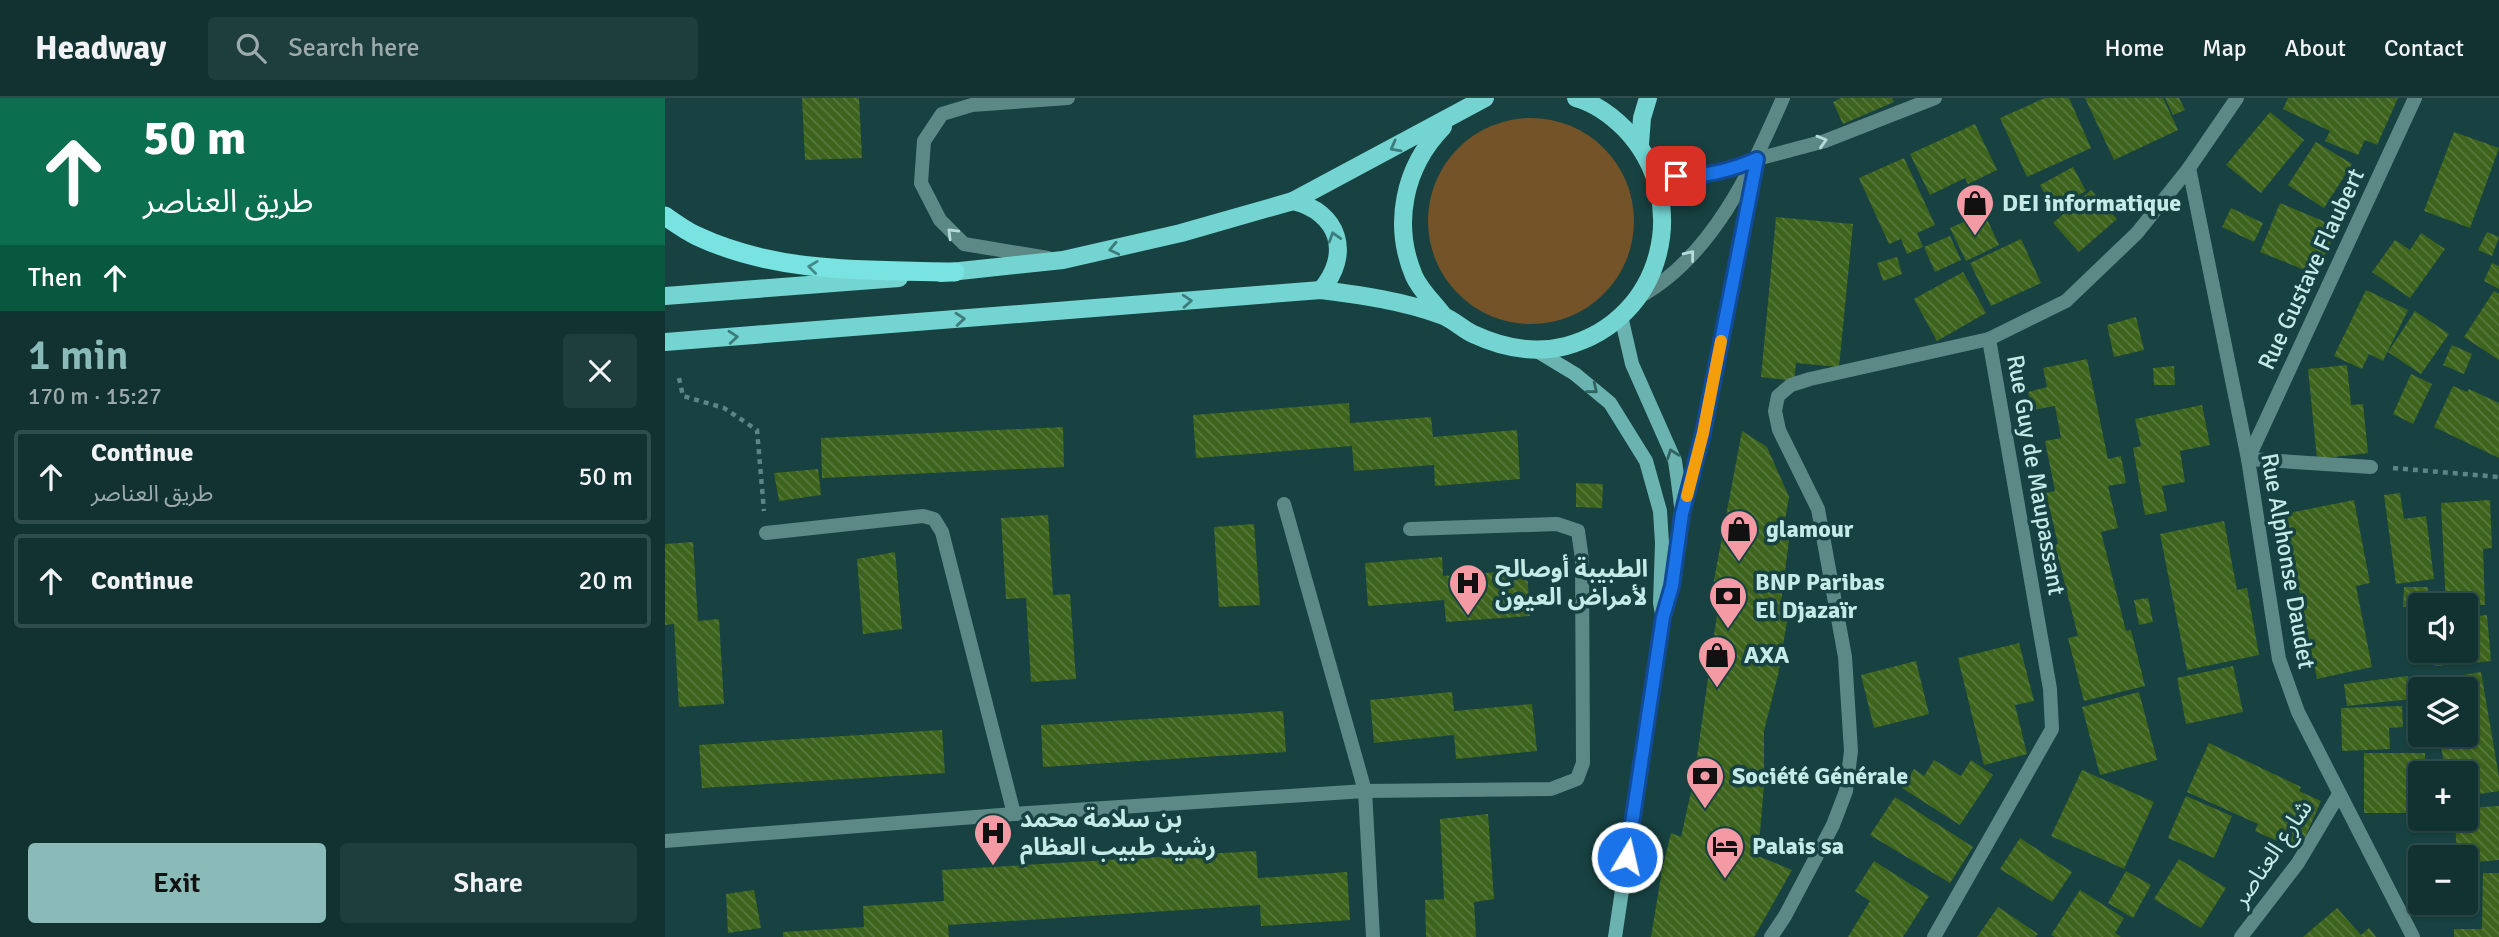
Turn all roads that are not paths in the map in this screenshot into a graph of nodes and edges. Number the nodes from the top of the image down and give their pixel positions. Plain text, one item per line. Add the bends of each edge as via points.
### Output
1 (1069, 98) edge
2 (1485, 98) edge
3 (1576, 98) edge
4 (1648, 98) edge
5 (1783, 98) edge
6 (1935, 98) edge
7 (2237, 98) edge
8 (2415, 98) edge
9 (1455, 115) junction
10 (1640, 145) junction
11 (1757, 159) junction
12 (2189, 168) junction
13 (1654, 171) junction
14 (1293, 201) junction
15 (665, 216) edge
16 (1063, 260) junction
17 (955, 272) junction
18 (1321, 290) junction
19 (665, 296) edge
20 (1637, 298) junction
21 (1443, 315) junction
22 (1621, 316) junction
23 (1989, 340) junction
24 (665, 342) edge
25 (1537, 351) junction
26 (2248, 458) junction
27 (2371, 467) road end
28 (1284, 504) dead end
29 (1682, 514) junction
30 (1411, 529) dead end
31 (766, 533) road end
32 (1663, 617) junction
33 (1365, 791) junction
34 (2339, 794) junction
35 (1014, 814) junction
36 (665, 839) edge
37 (1373, 937) edge
38 (1615, 937) edge
39 (1771, 937) edge
40 (1934, 937) edge
41 (2241, 937) edge
42 (2413, 937) edge

16 -> 1 street via 964,244 940,220 921,183 924,141 942,114 972,105
2 - 9 main road
3 - 10 main road via 1615,118
4 - 10 main road
5 - 11 street
11 -> 6 street via 1825,141
7 - 12 street, Rue Guy de Maupassant
8 - 26 street, Rue Gustave Flaubert
9 -> 14 main road
9 - 21 main road via 1427,144 1407,186 1403,232 1415,277
10 - 13 main road
11 - 13 street via 1699,177
20 -> 11 street via 1679,268 1730,203
11 - 29 main road via 1703,433
12 - 23 street, Rue Guy de Maupassant via 2137,233 2066,300
12 - 26 street, Rue Alphonse Daudet
13 - 20 main road via 1663,203 1662,237 1654,269
14 -> 16 main road
18 -> 14 main road via 1337,266 1336,236 1320,212
17 -> 15 highway via 815,268 753,256 696,236
16 - 17 main road
17 - 19 main road
18 - 21 main road
24 -> 18 main road
20 - 22 main road
21 - 25 main road via 1503,345
22 - 25 main road via 1587,338
29 -> 22 main road via 1675,461 1632,364
23 - 39 street via 1810,379 1791,385 1778,396 1779,429 1818,509 1845,657 1851,751 1846,790 1833,825
23 - 40 street, Rue Guy de Maupassant via 2050,689 2052,729
25 -> 32 main road via 1610,403 1646,461 1660,511
26 - 27 street
26 - 34 street, Rue Alphonse Daudet via 2279,659 2298,712
28 - 33 street
29 - 32 main road
30 - 33 street via 1557,524 1578,531 1583,763 1577,779 1551,789
31 - 35 street via 923,516 934,519 942,532
32 - 38 main road
33 - 35 street
33 - 37 street
34 - 41 street, شارع العناصر via 2298,863
34 - 42 street, Rue Alphonse Daudet
35 - 36 street

